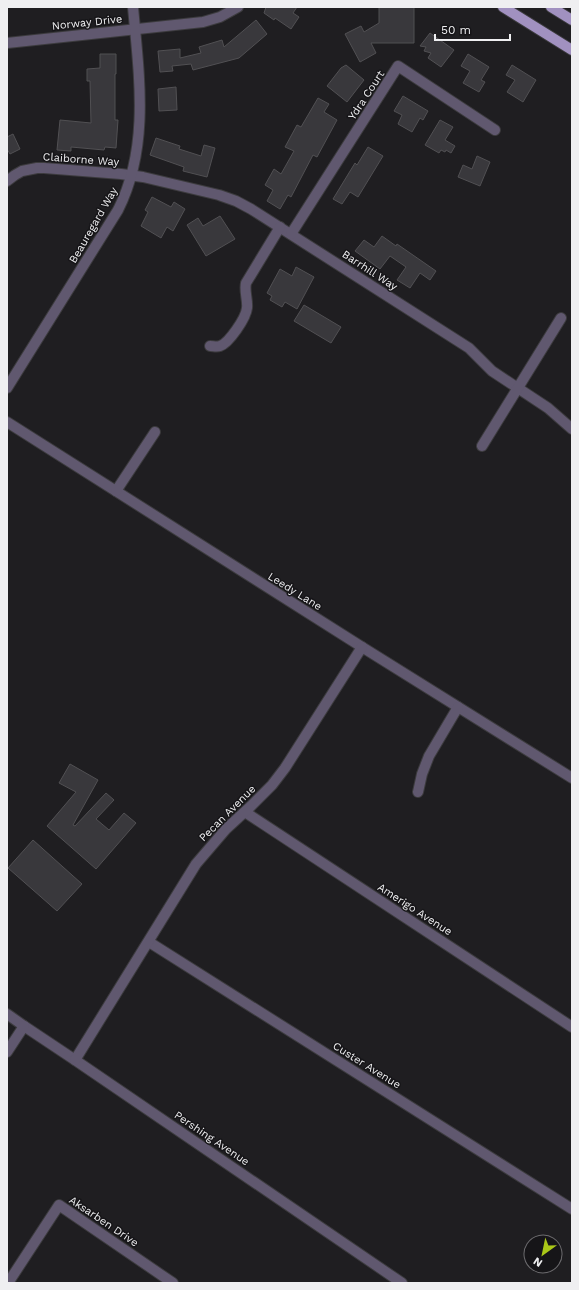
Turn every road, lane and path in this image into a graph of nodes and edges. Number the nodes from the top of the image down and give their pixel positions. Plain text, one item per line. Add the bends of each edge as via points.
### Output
1 (133, 7) edge
2 (238, 7) edge
3 (503, 7) edge
4 (551, 7) edge
5 (572, 20) edge
6 (135, 29) junction
7 (7, 43) edge
8 (572, 50) edge
9 (495, 130) dead end
10 (132, 175) junction
11 (7, 181) edge
12 (280, 227) junction
13 (291, 234) junction
14 (561, 318) dead end
15 (210, 346) dead end
16 (7, 388) edge
17 (518, 388) junction
18 (7, 422) edge
19 (572, 429) edge
20 (156, 432) dead end
21 (482, 446) dead end
22 (116, 491) junction
23 (362, 647) junction
24 (458, 707) junction
25 (572, 778) edge
26 (418, 792) dead end
27 (245, 812) junction
28 (149, 942) junction
29 (7, 1014) edge
30 (24, 1026) junction
31 (572, 1027) edge
32 (7, 1052) edge
33 (75, 1060) junction
34 (572, 1209) edge
35 (8, 1283) edge
36 (173, 1283) edge
37 (402, 1283) edge

1 - 6 street, Beauregard Way
2 - 6 street, Norway Drive via 220,17 203,22
3 - 8 main road
4 - 5 main road
6 - 7 street, Norway Drive
6 - 10 street, Beauregard Way via 140,102 139,131
9 - 13 street, Ydra Court via 398,66
10 - 11 street, Claiborne Way via 37,168 15,175
10 - 12 street, Barrhill Way via 219,194 251,208
10 - 16 street, Beauregard Way via 118,210
12 - 13 street, Barrhill Way
12 - 15 street via 246,283 244,288 247,308 243,319 226,342 220,346
13 - 17 street, Barrhill Way via 469,348 492,371
14 - 17 street
17 - 19 street, Barrhill Way via 548,408
17 - 21 street
18 - 22 street, Leedy Lane
20 - 22 street
22 - 23 street, Leedy Lane
23 - 24 street, Leedy Lane
23 - 27 street, Pecan Avenue via 286,768
24 - 25 street, Leedy Lane
24 - 26 street via 429,756
27 - 28 street, Pecan Avenue via 226,829 196,864
27 - 31 street, Amerigo Avenue
28 - 33 street, Pecan Avenue
28 - 34 street, Custer Avenue
29 - 30 street, Pershing Avenue
30 - 32 street
30 - 33 street, Pershing Avenue
33 - 37 street, Pershing Avenue
35 - 36 street, Aksarben Drive via 59,1205

